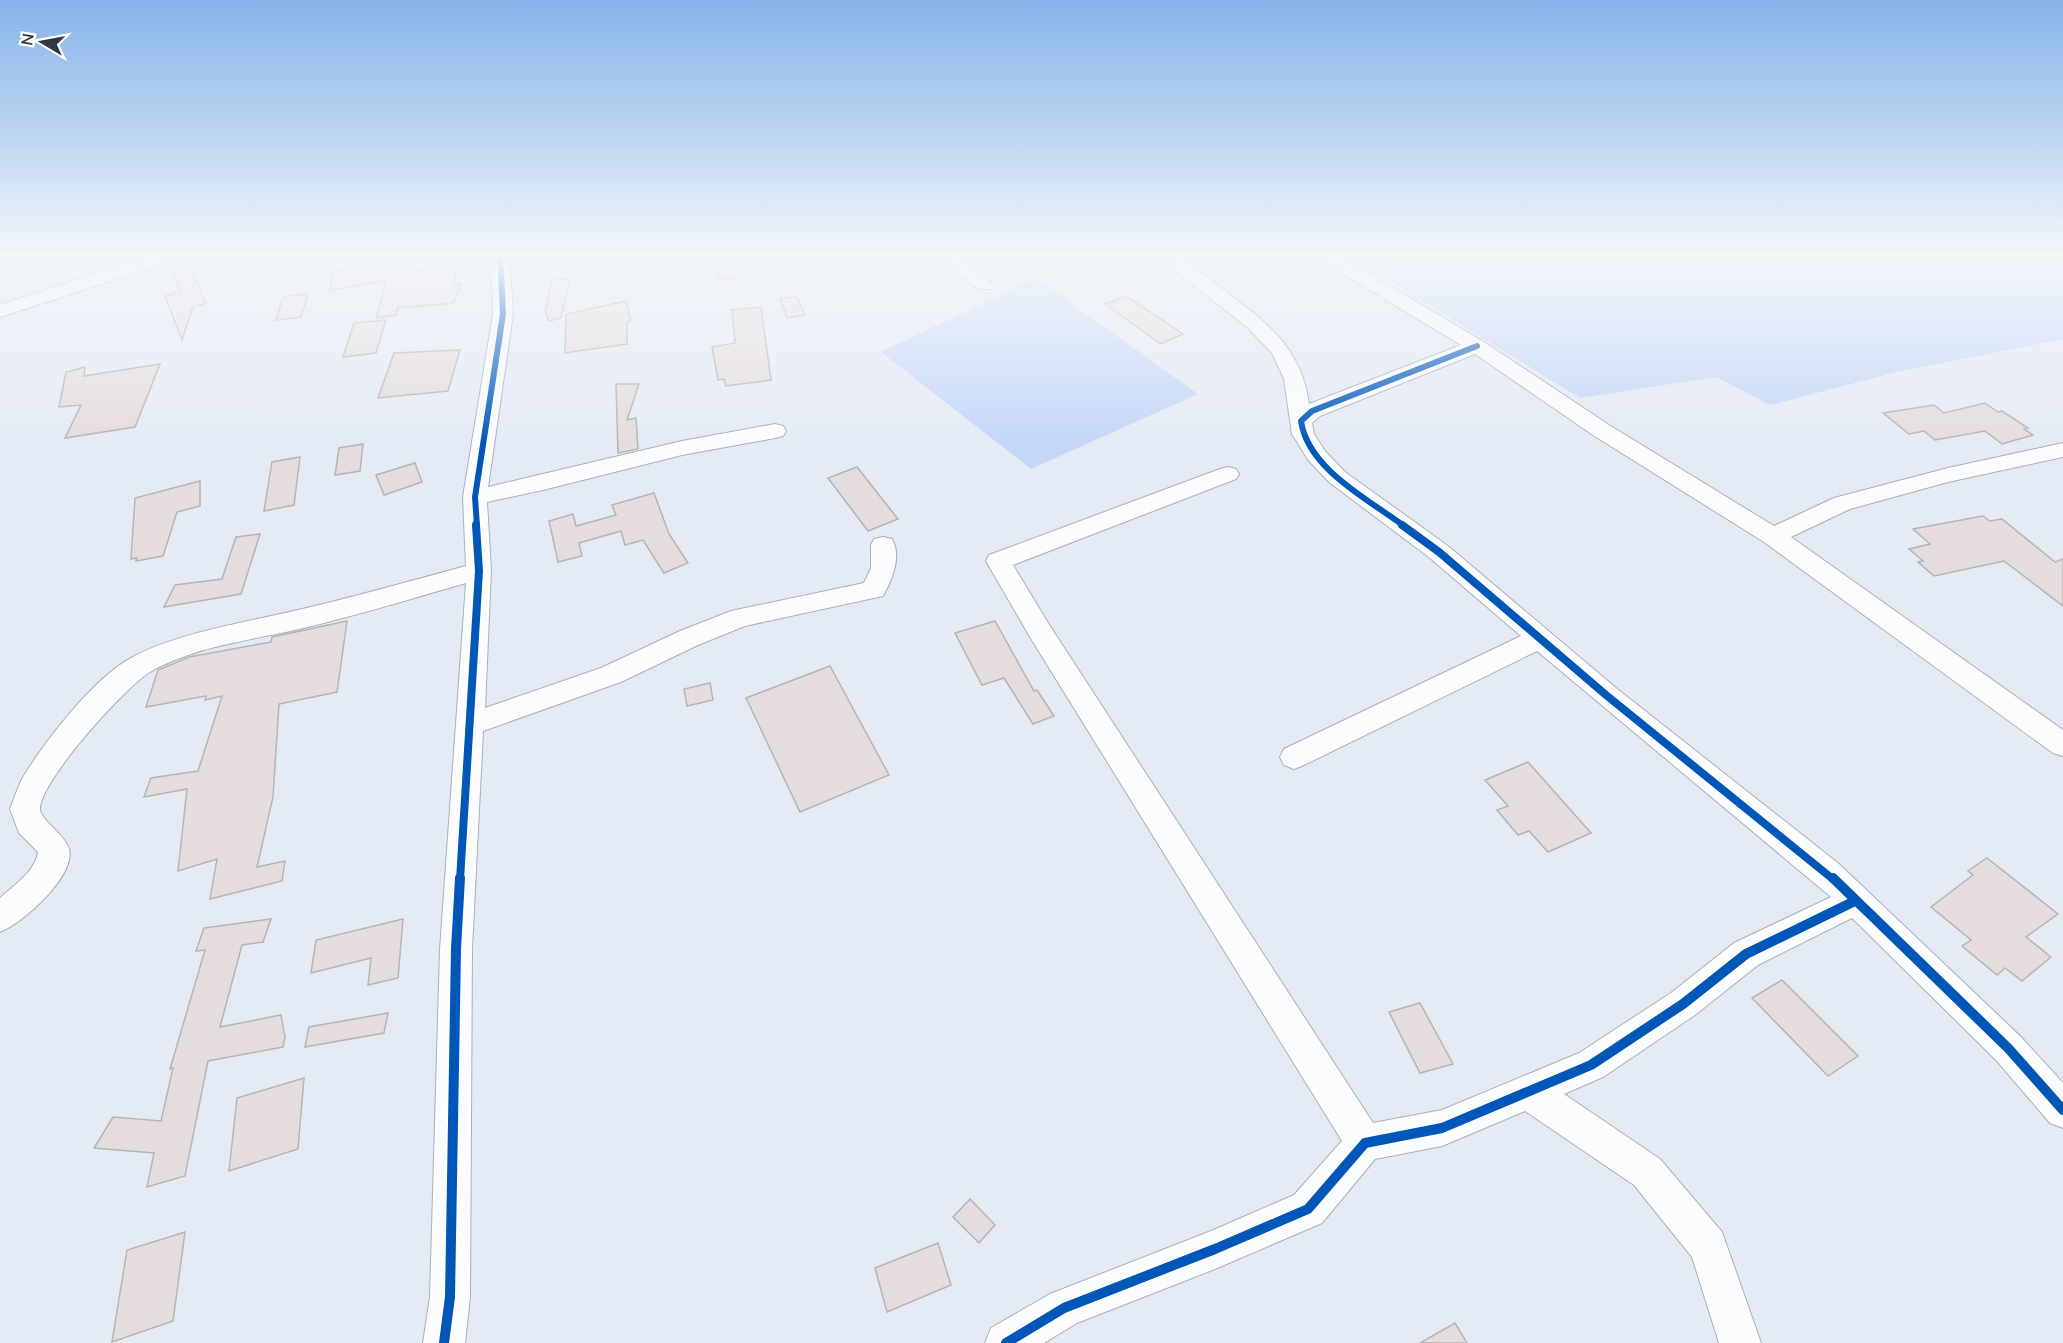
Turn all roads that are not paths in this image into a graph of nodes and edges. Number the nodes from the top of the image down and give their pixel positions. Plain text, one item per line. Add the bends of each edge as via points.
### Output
1 (502, 318) edge
2 (1245, 318) edge
3 (1429, 318) edge
4 (1477, 346) junction
5 (1301, 421) junction
6 (775, 431) dead end
7 (2063, 450) edge
8 (1228, 474) dead end
9 (475, 497) junction
10 (1773, 536) junction
11 (883, 545) dead end
12 (479, 571) junction
13 (1539, 639) junction
14 (468, 724) junction
15 (2063, 745) edge
16 (1294, 757) dead end
17 (1855, 901) junction
18 (0, 918) edge
19 (1529, 1092) junction
20 (2063, 1110) edge
21 (1365, 1143) junction
22 (444, 1343) edge
23 (1006, 1343) edge
24 (1740, 1343) edge

1 - 9 street
2 - 5 street via 1274,340 1291,367
3 - 4 street
4 - 5 street via 1312,411
4 - 10 street via 1601,430
5 - 13 street via 1303,434 1317,456 1337,477 1439,552
6 - 9 street via 682,448
7 - 10 street via 1842,503
8 - 21 street via 998,561
9 - 12 street
10 - 15 street
11 - 14 street via 883,568 874,590 740,618 611,675
12 - 14 street
12 - 18 street via 224,636 140,665 112,688 70,733 33,787 25,809 30,824 54,850 52,865 37,885
13 - 16 street
13 - 17 street via 1828,874
14 - 22 street via 456,948 450,1297
17 - 19 street via 1746,954 1683,1004 1591,1065
17 - 20 street via 2008,1048
19 - 21 street via 1442,1128
19 - 24 street via 1647,1172 1708,1246
21 - 23 street via 1308,1209 1064,1308

